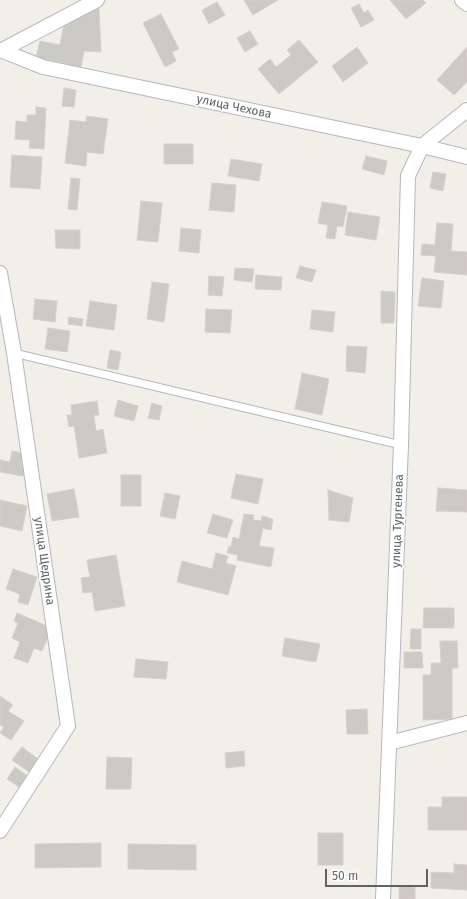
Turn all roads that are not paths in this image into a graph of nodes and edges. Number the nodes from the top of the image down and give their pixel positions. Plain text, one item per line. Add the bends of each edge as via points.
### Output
1 (97, 0) edge
2 (462, 0) edge
3 (467, 4) edge
4 (1, 50) edge
5 (467, 110) edge
6 (422, 146) junction
7 (467, 157) edge
8 (0, 273) edge
9 (14, 353) junction
10 (401, 445) junction
11 (467, 723) edge
12 (389, 743) junction
13 (0, 831) edge
14 (383, 899) edge

1 - 4 street
2 - 3 street
4 - 6 street, улица Чехова via 43,67
5 - 6 street
6 - 7 street, улица Чехова
6 - 10 street, улица Тургенева via 408,176
8 - 9 street, улица Щедрина
9 - 10 lane
9 - 13 street, улица Щедрина via 68,726
10 - 12 street, улица Тургенева
11 - 12 street
12 - 14 street, улица Тургенева

